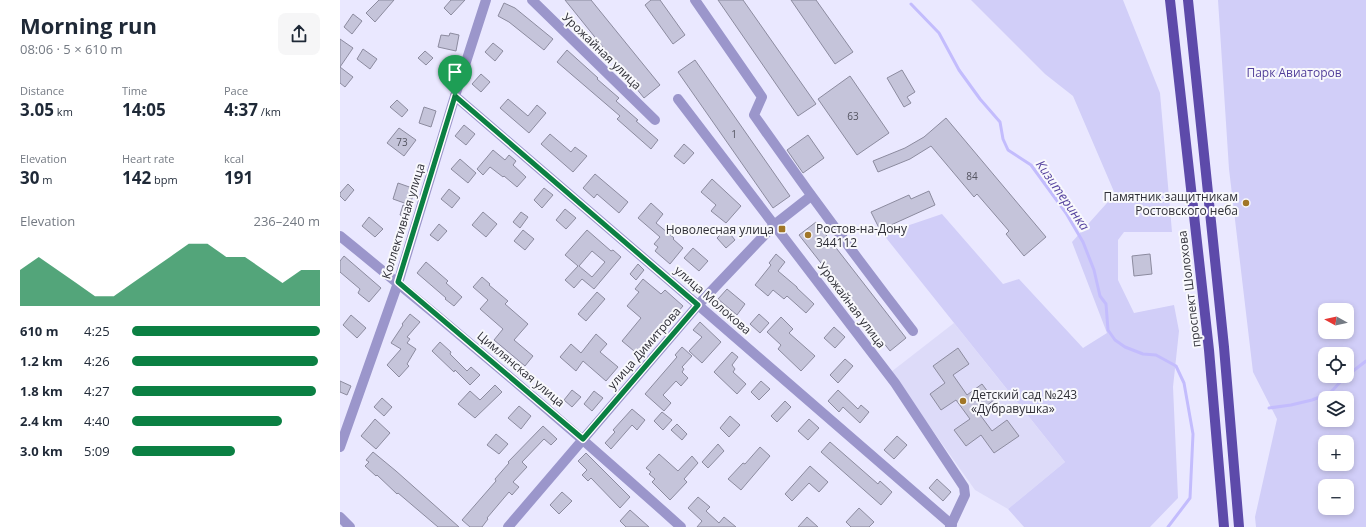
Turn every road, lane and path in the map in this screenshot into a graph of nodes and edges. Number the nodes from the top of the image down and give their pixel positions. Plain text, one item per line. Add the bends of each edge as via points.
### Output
1 (486, 0) edge
2 (532, 0) edge
3 (695, 0) edge
4 (1170, 0) edge
5 (1188, 0) edge
6 (455, 96) junction
7 (678, 99) dead end
8 (655, 120) dead end
9 (811, 196) junction
10 (774, 224) junction
11 (340, 236) edge
12 (398, 282) junction
13 (698, 305) junction
14 (913, 331) dead end
15 (583, 439) junction
16 (340, 447) edge
17 (340, 518) edge
18 (951, 526) edge
19 (350, 527) edge
20 (508, 527) edge
21 (680, 527) edge
22 (1224, 527) edge
23 (1239, 527) edge

1 - 6 street, Коллективная улица
2 - 8 street, Урожайная улица
3 - 9 street via 762,97 754,115
4 - 22 main road, проспект Шолохова via 1210,350
5 - 23 main road via 1224,347
6 - 12 street, Коллективная улица
6 - 13 street, улица Молокова
7 - 10 street, Урожайная улица
9 - 10 street, улица Димитрова
9 - 14 street
10 - 13 street, улица Димитрова
10 - 18 street, Урожайная улица via 895,383 964,486 965,495
11 - 12 street, Цимлянская улица
12 - 15 street, Цимлянская улица
12 - 16 street, Коллективная улица
13 - 15 street, улица Димитрова
13 - 18 street, улица Молокова
15 - 20 street, улица Димитрова
15 - 21 street, Цимлянская улица
17 - 19 street

